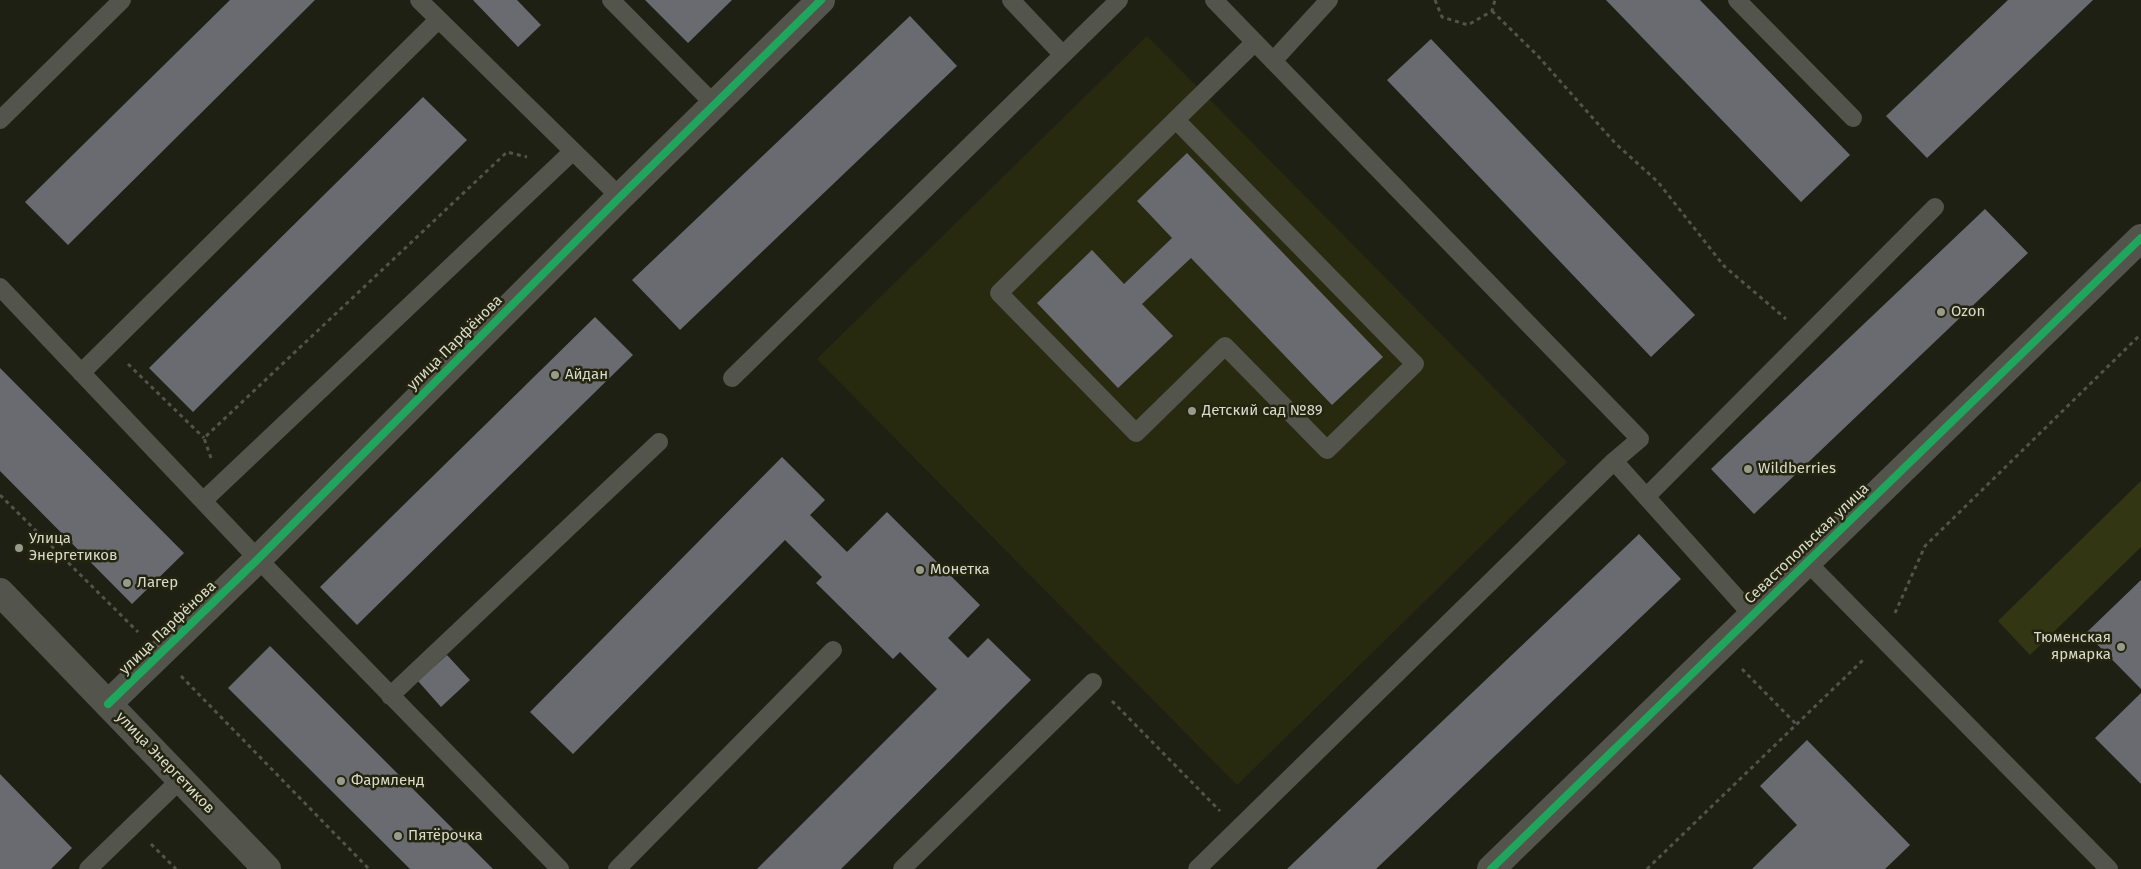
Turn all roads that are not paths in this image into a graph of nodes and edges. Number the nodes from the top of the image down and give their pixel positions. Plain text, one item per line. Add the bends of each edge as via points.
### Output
1 (122, 0) edge
2 (418, 0) edge
3 (611, 0) edge
4 (821, 0) edge
5 (1011, 0) edge
6 (1119, 0) edge
7 (1214, 0) edge
8 (1329, 0) edge
9 (1737, 0) edge
10 (438, 20) junction
11 (1255, 42) junction
12 (1063, 54) junction
13 (1273, 61) junction
14 (714, 104) junction
15 (1853, 118) dead end
16 (0, 120) edge
17 (1176, 120) junction
18 (572, 152) junction
19 (620, 197) junction
20 (1935, 208) dead end
21 (2141, 238) edge
22 (0, 287) edge
23 (81, 373) junction
24 (732, 378) dead end
25 (659, 442) dead end
26 (1614, 461) junction
27 (1646, 497) junction
28 (203, 501) junction
29 (258, 559) junction
30 (1807, 562) junction
31 (0, 592) edge
32 (1753, 616) junction
33 (833, 650) dead end
34 (1093, 682) road end
35 (390, 696) junction
36 (108, 704) junction
37 (180, 780) junction
38 (88, 869) edge
39 (267, 869) edge
40 (560, 869) edge
41 (617, 869) edge
42 (902, 869) edge
43 (1197, 869) edge
44 (1491, 869) edge
45 (2109, 869) edge

1 - 16 lane
2 - 10 lane
3 - 14 lane
4 - 14 street, улица Парфёнова
5 - 12 lane
6 - 12 lane
7 - 11 lane
8 - 13 lane
9 - 15 lane
10 - 18 lane
10 - 23 lane
11 - 13 lane
11 - 17 lane
12 - 24 lane
13 - 26 lane via 1640,438
14 - 19 street, улица Парфёнова
17 - 17 lane via 998,293 1136,433 1225,346 1328,450 1416,364
18 - 19 lane
18 - 28 lane
19 - 29 street, улица Парфёнова
20 - 27 lane
21 - 30 street, Севастопольская улица
22 - 23 lane
23 - 28 lane
25 - 35 lane
26 - 27 lane
26 - 43 lane
27 - 32 lane
28 - 29 lane
29 - 35 lane
29 - 36 street, улица Парфёнова
30 - 32 street, Севастопольская улица
30 - 45 lane
31 - 36 street, улица Энергетиков
32 - 44 street, Севастопольская улица
33 - 41 lane
34 - 42 lane
35 - 40 lane
36 - 37 street, улица Энергетиков
37 - 38 lane
37 - 39 street, улица Энергетиков

